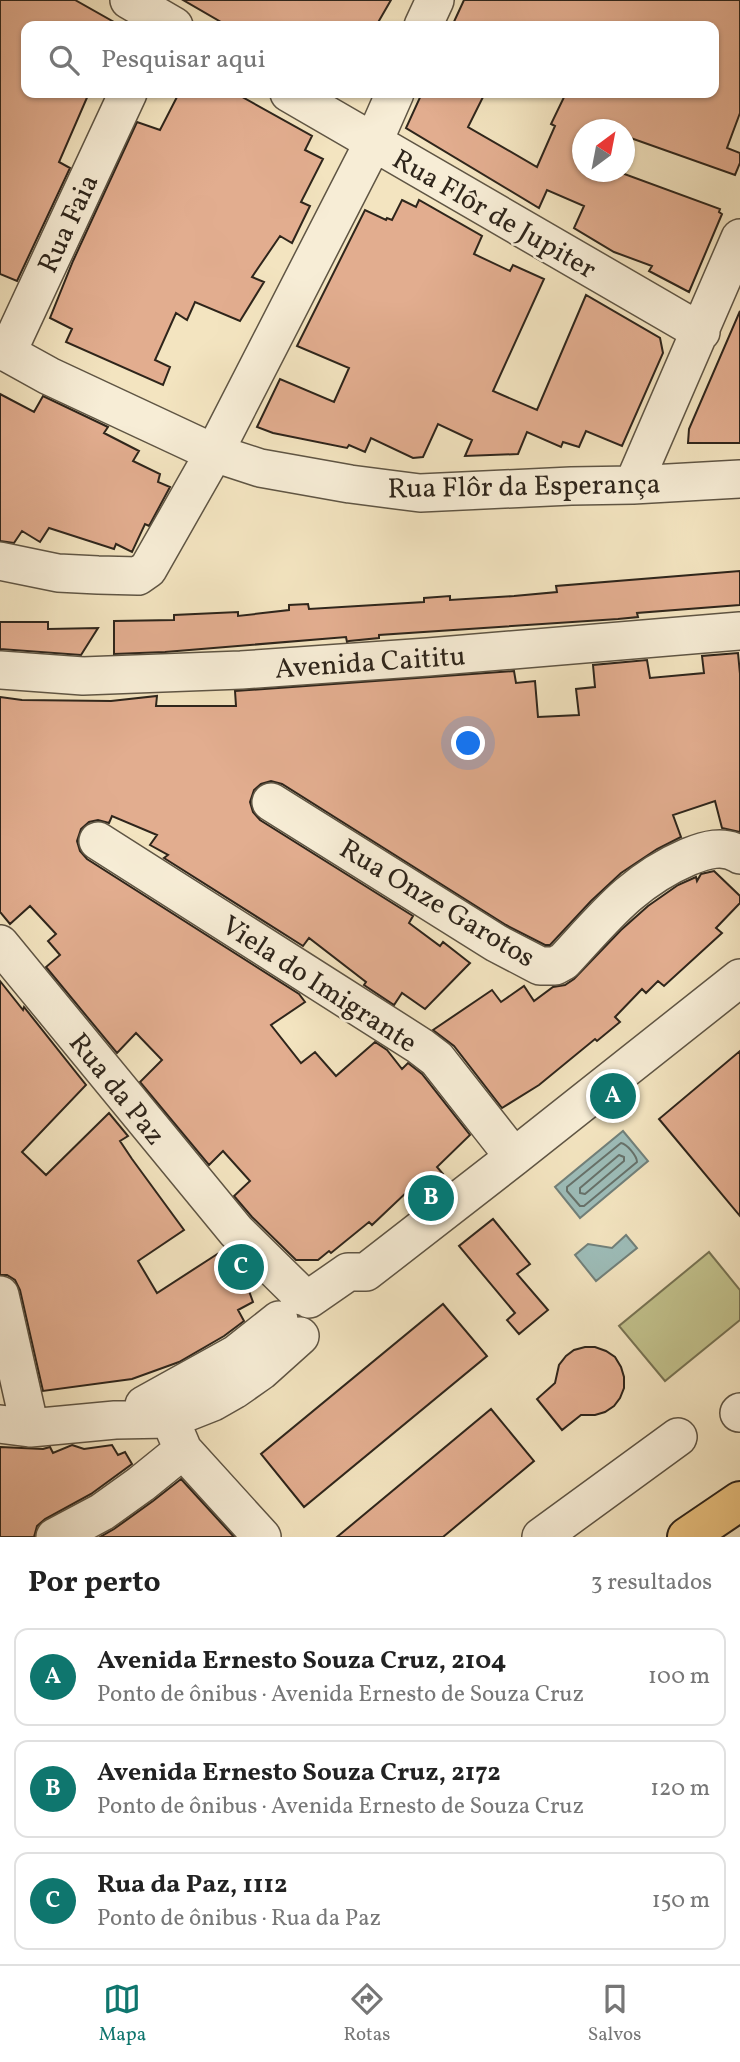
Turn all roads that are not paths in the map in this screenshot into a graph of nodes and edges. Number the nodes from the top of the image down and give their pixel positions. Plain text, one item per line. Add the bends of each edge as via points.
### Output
1 (129, 0) edge
2 (435, 0) edge
3 (167, 18) edge
4 (426, 21) edge
5 (126, 98) edge
6 (297, 98) edge
7 (393, 98) edge
8 (373, 143) junction
9 (740, 239) edge
10 (701, 332) junction
11 (3, 351) edge
12 (214, 453) junction
13 (740, 479) edge
14 (633, 485) junction
15 (0, 561) edge
16 (740, 631) edge
17 (0, 670) edge
18 (271, 802) dead end
19 (97, 841) dead end
20 (740, 855) edge
21 (0, 944) edge
22 (740, 978) edge
23 (514, 1157) junction
24 (0, 1295) edge
25 (298, 1313) junction
26 (172, 1421) junction
27 (15, 1426) edge
28 (678, 1437) dead end
29 (740, 1501) edge
30 (55, 1537) edge
31 (262, 1537) edge
32 (541, 1537) edge
33 (687, 1537) edge

1 - 3 street
2 - 4 street
5 - 11 street, Rua Faia
6 - 8 street, Rua Flôr de Jupiter
7 - 8 street
8 - 10 street, Rua Flôr de Jupiter
8 - 12 street
9 - 10 street
10 - 14 street
11 - 12 street, Rua Flôr da Esperança
12 - 14 street, Rua Flôr da Esperança via 260,468 419,493
12 - 15 street via 158,554 138,576 58,573
13 - 14 street, Rua Flôr da Esperança
16 - 17 street, Avenida Caititu via 242,670 83,676
18 - 20 street, Rua Onze Garotos via 540,966 564,961 622,899 668,866 719,849
19 - 23 street, Viela do Imigrante via 420,1045 437,1059
21 - 25 street, Rua da Paz
22 - 23 street
23 - 25 street via 366,1272 348,1272
24 - 27 street
25 - 26 street via 261,1371 213,1402
26 - 27 street
26 - 30 street via 141,1485
26 - 31 street
28 - 32 street
29 - 33 highway

